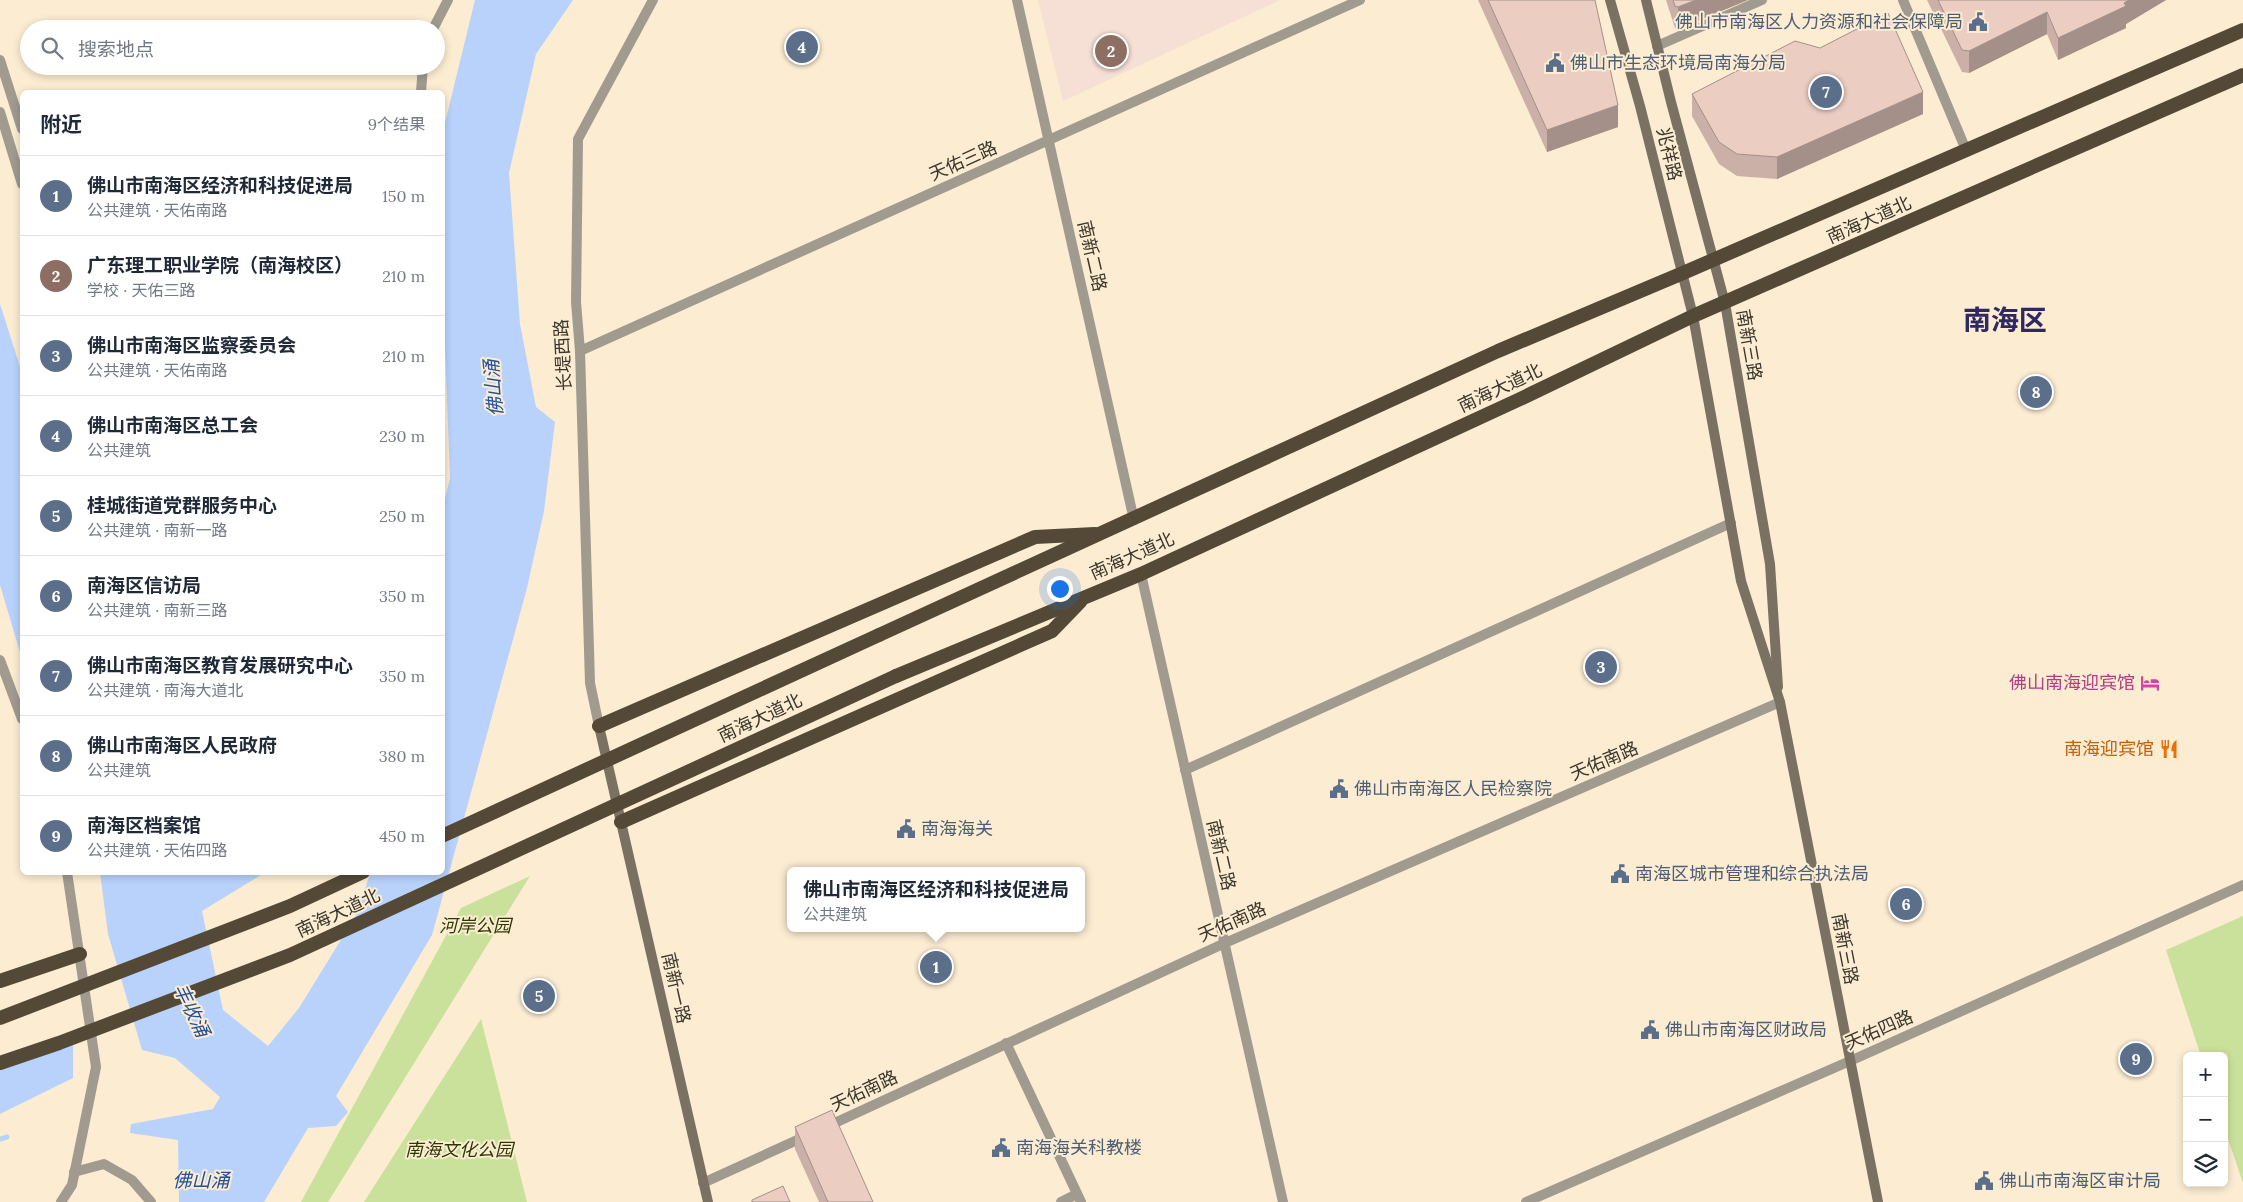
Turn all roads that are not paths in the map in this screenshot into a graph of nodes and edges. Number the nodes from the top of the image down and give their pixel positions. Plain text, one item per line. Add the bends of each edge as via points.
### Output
1 (448, 0) edge
2 (653, 0) edge
3 (1016, 0) edge
4 (1360, 0) edge
5 (1610, 0) edge
6 (1646, 0) edge
7 (1762, 0) edge
8 (1902, 0) edge
9 (438, 20) edge
10 (2243, 30) edge
11 (1657, 46) junction
12 (0, 60) edge
13 (422, 75) edge
14 (2243, 75) edge
15 (421, 90) edge
16 (0, 112) edge
17 (20, 123) edge
18 (1049, 140) junction
19 (1966, 150) junction
20 (20, 177) edge
21 (1714, 259) junction
22 (1683, 273) junction
23 (1725, 303) junction
24 (1693, 316) junction
25 (580, 352) junction
26 (1134, 520) junction
27 (1731, 523) junction
28 (1104, 534) junction
29 (1141, 574) junction
30 (1085, 597) junction
31 (0, 660) edge
32 (1780, 702) junction
33 (20, 714) edge
34 (600, 726) junction
35 (1185, 770) junction
36 (621, 822) junction
37 (445, 835) edge
38 (67, 875) edge
39 (357, 875) edge
40 (2243, 885) edge
41 (1224, 942) junction
42 (80, 954) junction
43 (0, 982) edge
44 (0, 1018) edge
45 (1006, 1043) junction
46 (1850, 1061) junction
47 (0, 1063) edge
48 (74, 1172) junction
49 (703, 1183) junction
50 (1079, 1198) edge
51 (62, 1202) edge
52 (151, 1202) edge
53 (708, 1202) edge
54 (1061, 1202) edge
55 (1284, 1202) edge
56 (1526, 1202) edge
57 (1878, 1202) edge

1 - 9 street
2 - 25 street, 长堤西路 via 578,139 576,302
3 - 18 street, 南新二路
4 - 18 street, 天佑三路
5 - 22 main road, 兆祥路
6 - 11 main road, 南新三路
7 - 11 street
8 - 19 street
10 - 19 highway, 南海大道北
11 - 21 main road, 南新三路
12 - 17 street
13 - 15 street
14 - 23 highway, 南海大道北
16 - 20 street
18 - 25 street, 天佑三路
18 - 26 street, 南新二路
19 - 21 highway, 南海大道北
21 - 22 highway, 南海大道北
21 - 23 main road, 南新三路
22 - 24 main road, 兆祥路
22 - 26 highway, 南海大道北 via 1498,351
23 - 24 highway, 南海大道北
23 - 32 main road, 南新三路 via 1770,564
24 - 27 main road, 南新三路
24 - 29 highway, 南海大道北
25 - 34 street, 长堤西路 via 590,683
26 - 28 highway, 南海大道北
27 - 32 main road, 南新三路 via 1740,581
27 - 35 street
28 - 34 highway via 1035,537
28 - 37 highway, 南海大道北, bridge
29 - 30 highway, 南海大道北
29 - 35 street, 南新二路
30 - 36 highway via 1052,631
30 - 47 highway, 南海大道北, bridge via 896,676 290,955
31 - 33 street
32 - 41 street, 天佑南路
32 - 46 main road, 南新三路
34 - 36 main road, 南新一路
35 - 41 street, 南新二路
36 - 49 main road, 南新一路
38 - 42 street
39 - 44 highway, 南海大道北, bridge via 290,906
40 - 46 street, 天佑四路
41 - 45 street, 天佑南路
41 - 55 street, 南新二路
42 - 43 highway
42 - 48 street via 96,1067
45 - 49 street, 天佑南路
45 - 50 street
46 - 56 street, 天佑四路
46 - 57 main road, 南新三路
48 - 51 street via 72,1185
48 - 52 street via 104,1164 132,1180
49 - 53 main road, 南新一路
50 - 54 street

